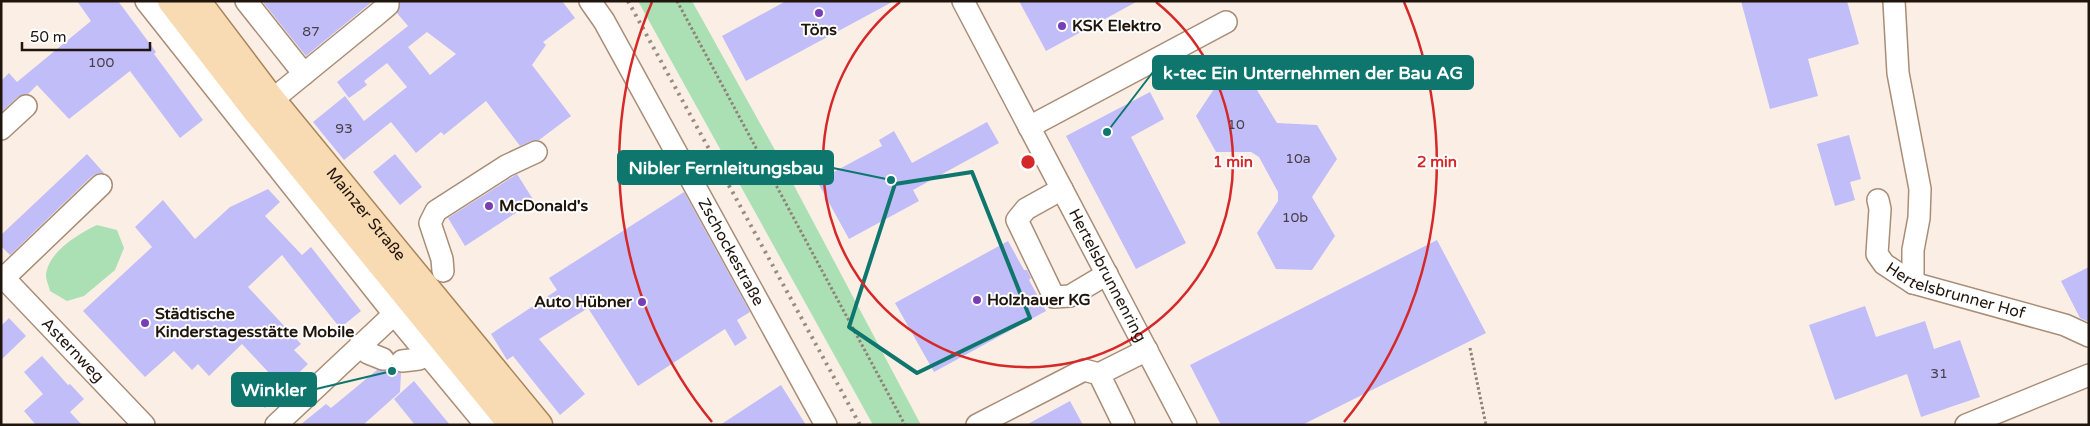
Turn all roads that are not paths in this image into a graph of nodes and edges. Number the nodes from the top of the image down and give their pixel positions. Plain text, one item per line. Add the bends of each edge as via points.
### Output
1 (146, 1) edge
2 (171, 1) edge
3 (197, 1) edge
4 (246, 1) edge
5 (388, 1) edge
6 (590, 1) edge
7 (963, 1) edge
8 (1894, 1) edge
9 (1226, 22) dead end
10 (304, 74) junction
11 (272, 100) junction
12 (26, 106) dead end
13 (1029, 127) junction
14 (1, 129) edge
15 (536, 152) dead end
16 (102, 185) dead end
17 (1062, 190) junction
18 (1878, 200) dead end
19 (443, 271) dead end
20 (1107, 274) junction
21 (3, 277) edge
22 (1913, 283) junction
23 (402, 307) junction
24 (2089, 336) edge
25 (360, 345) junction
26 (1147, 350) junction
27 (428, 355) junction
28 (1099, 374) junction
29 (2089, 375) edge
30 (1184, 424) edge
31 (144, 425) edge
32 (276, 425) edge
33 (486, 425) edge
34 (512, 425) edge
35 (538, 425) edge
36 (826, 425) edge
37 (977, 425) edge
38 (1124, 425) edge
39 (1966, 425) edge

1 - 23 street, Mainzer Straße
2 - 23 main road, Mainzer Straße
3 - 11 main road, Mainzer Straße
4 - 10 street
5 - 10 street via 388,5
6 - 36 street, Zschockestraße via 682,160
7 - 13 street, Hertelsbrunnenring
8 - 22 street via 1898,73 1920,189
9 - 13 street
10 - 11 street
11 - 35 main road, Mainzer Straße
12 - 14 street
13 - 17 street, Hertelsbrunnenring
15 - 19 street via 506,166 436,212 430,223
16 - 21 street
17 - 20 street, Hertelsbrunnenring
17 - 20 street via 1026,209 1017,220 1054,297 1070,296
18 - 22 street, Hertelsbrunner Hof via 1878,254 1884,264
20 - 26 street, Hertelsbrunnenring
21 - 31 street, Asternweg
22 - 24 street, Hertelsbrunner Hof via 2065,325
23 - 25 street
23 - 27 street, Mainzer Straße
23 - 34 main road, Mainzer Straße
25 - 27 street via 368,353 392,360 418,359
25 - 32 street
26 - 28 street
26 - 30 street, Hertelsbrunnenring
27 - 33 street, Mainzer Straße
28 - 37 street via 1084,370
28 - 38 street
29 - 39 street

